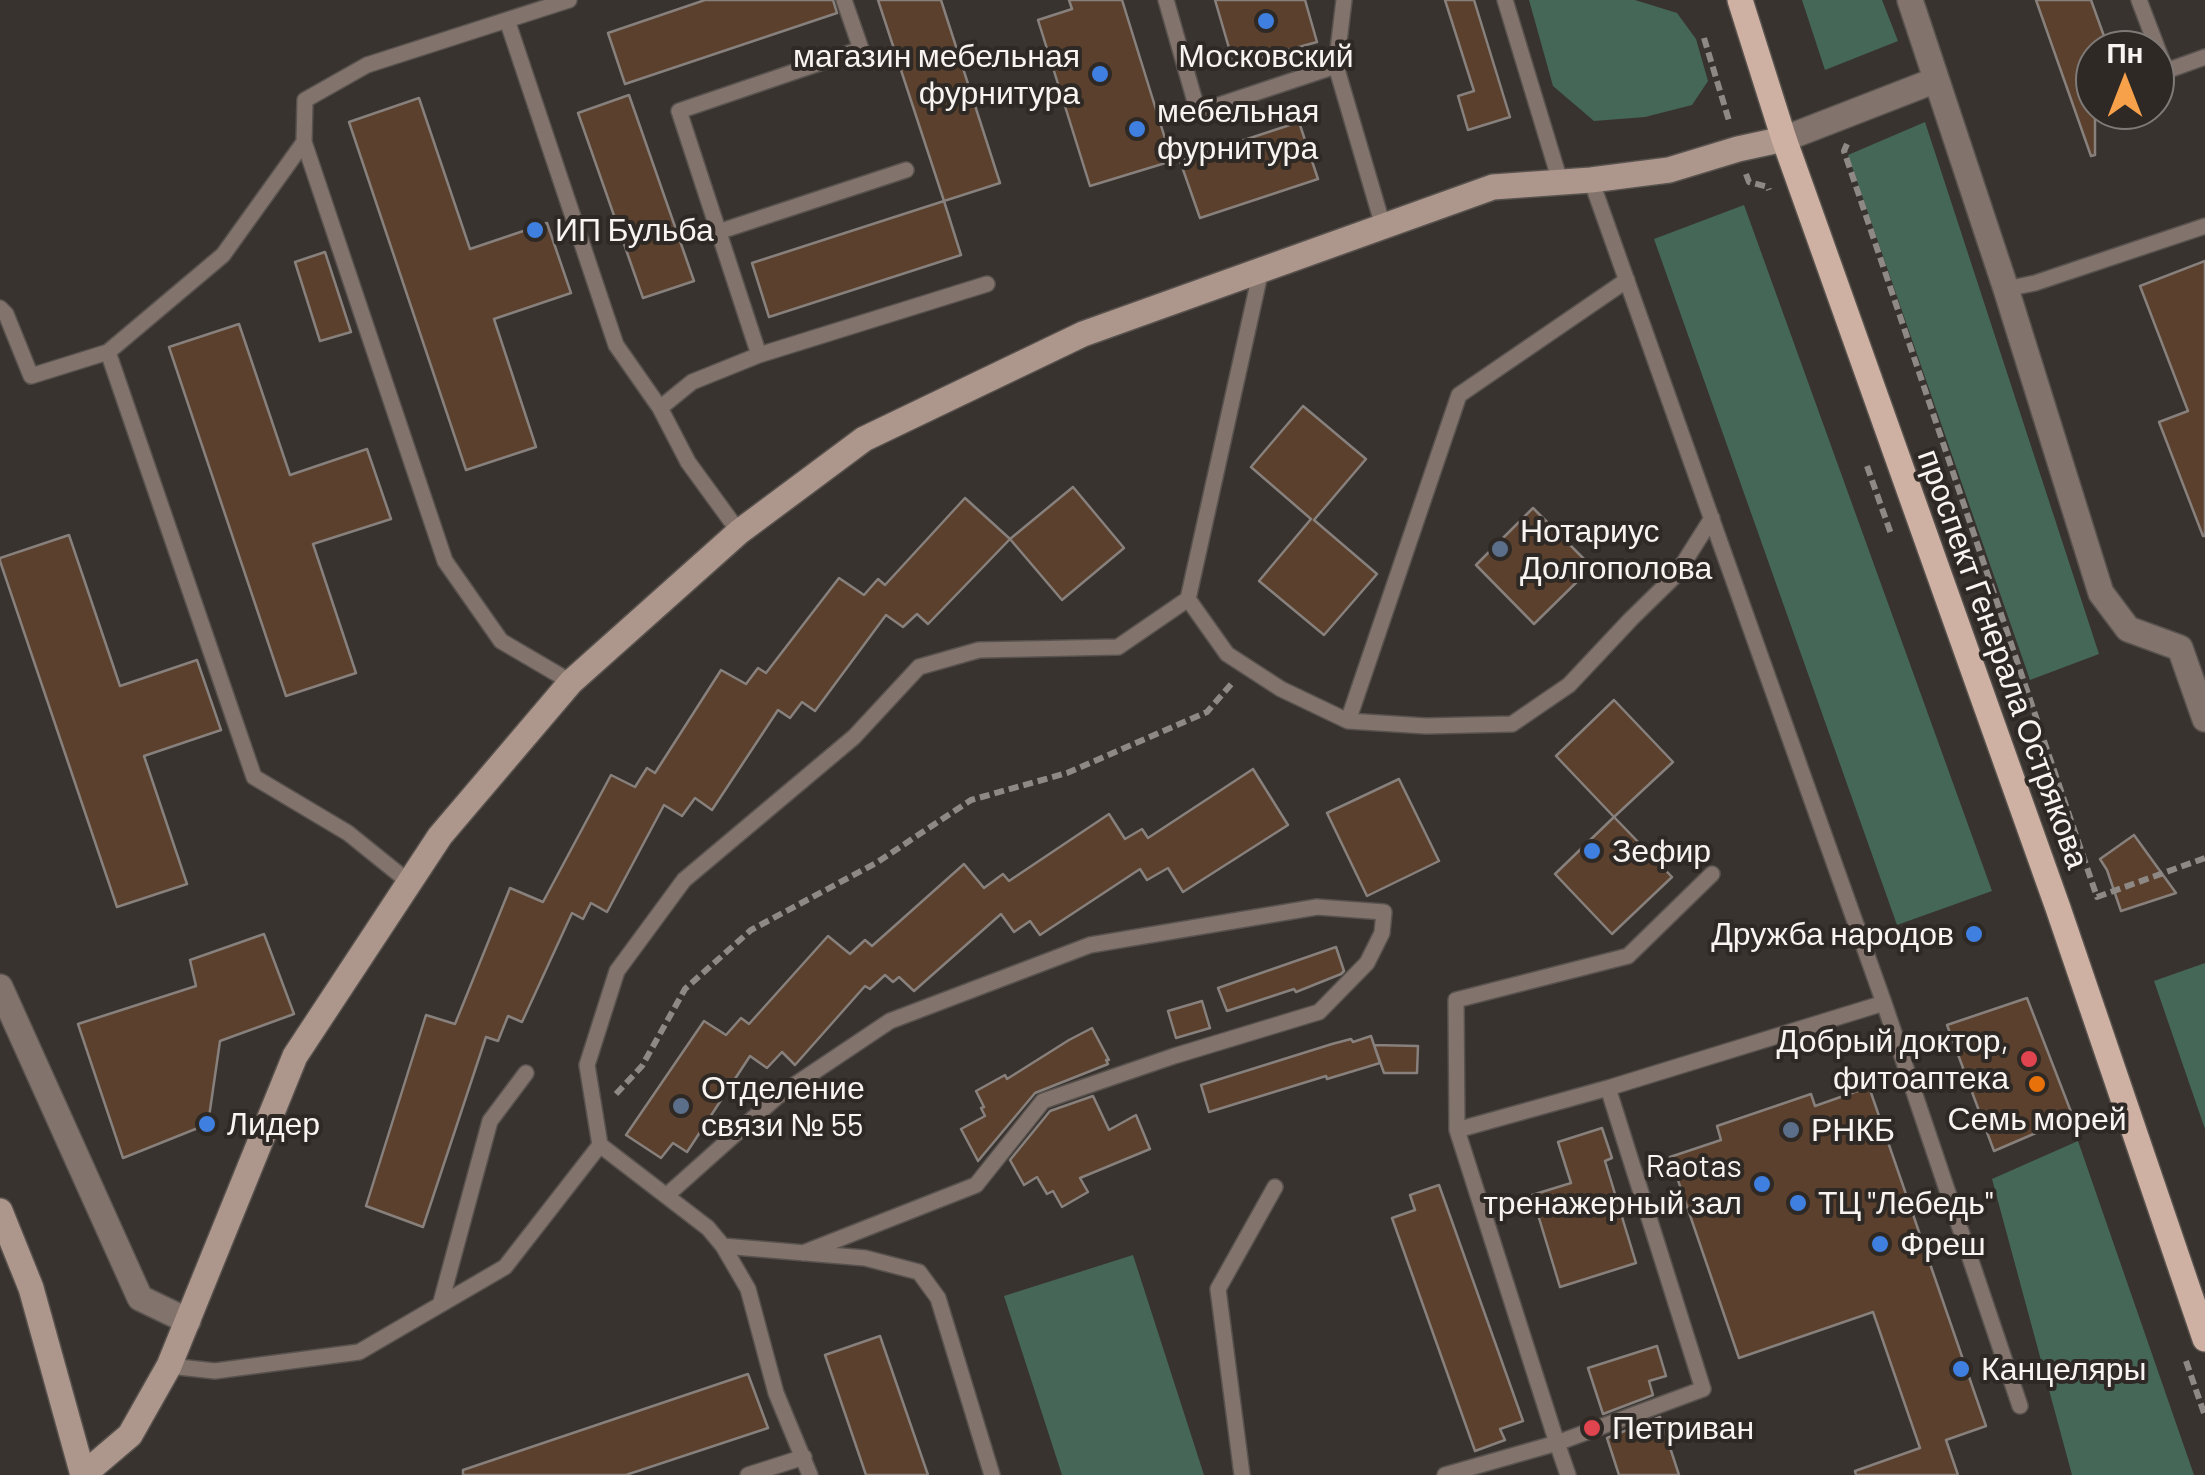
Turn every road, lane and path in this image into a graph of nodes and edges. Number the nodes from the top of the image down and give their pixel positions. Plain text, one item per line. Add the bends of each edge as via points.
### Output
1 (569, 0) edge
2 (844, 0) edge
3 (1166, 0) edge
4 (1344, 0) edge
5 (1505, 0) edge
6 (1740, 0) edge
7 (1910, 0) edge
8 (2139, 0) edge
9 (506, 20) junction
10 (1704, 38) dead end
11 (2205, 57) edge
12 (1336, 66) junction
13 (1936, 80) junction
14 (1852, 130) dead end
15 (1784, 139) junction
16 (304, 142) junction
17 (1738, 149) junction
18 (906, 170) dead end
19 (1591, 180) junction
20 (1560, 181) junction
21 (1774, 205) dead end
22 (1383, 226) junction
23 (2205, 226) edge
24 (718, 232) junction
25 (1261, 270) junction
26 (1627, 280) junction
27 (987, 284) dead end
28 (2006, 289) junction
29 (0, 308) edge
30 (108, 352) junction
31 (760, 356) junction
32 (660, 408) junction
33 (1863, 455) dead end
34 (1712, 518) junction
35 (739, 532) junction
36 (1895, 546) dead end
37 (1188, 599) junction
38 (2193, 644) edge
39 (1247, 666) junction
40 (571, 682) junction
41 (2205, 719) edge
42 (1348, 721) junction
43 (2205, 858) edge
44 (1712, 874) dead end
45 (410, 884) junction
46 (0, 987) edge
47 (1884, 1003) junction
48 (526, 1073) dead end
49 (1608, 1088) junction
50 (596, 1118) junction
51 (1457, 1130) junction
52 (600, 1146) junction
53 (1276, 1187) dead end
54 (666, 1196) junction
55 (0, 1211) edge
56 (724, 1246) junction
57 (803, 1254) junction
58 (441, 1302) junction
59 (188, 1321) junction
60 (2205, 1339) edge
61 (169, 1366) junction
62 (2020, 1406) dead end
63 (1557, 1443) junction
64 (804, 1457) junction
65 (83, 1475) edge
66 (748, 1475) edge
67 (810, 1475) edge
68 (992, 1475) edge
69 (1242, 1475) edge
70 (1445, 1475) edge
71 (1568, 1475) edge

1 - 9 lane
2 - 24 lane via 861,49 679,111
3 - 12 lane via 1198,112
4 - 12 lane
5 - 20 lane
6 - 15 main road, проспект Генерала Острякова
7 - 13 street
8 - 11 lane via 2166,71
9 - 16 lane via 367,65 305,100
9 - 32 lane via 616,344
10 - 17 path
12 - 22 lane
13 - 15 street
13 - 28 street
14 - 43 path via 1844,152 2097,897
15 - 17 main road
15 - 60 main road, проспект Генерала Острякова
16 - 30 lane via 224,255
16 - 40 lane via 445,560 501,641
17 - 19 main road via 1669,170
17 - 21 path via 1749,182 1768,187
18 - 24 lane
19 - 20 main road
19 - 26 lane
20 - 22 main road via 1493,187
22 - 25 main road
23 - 28 lane
24 - 31 lane
25 - 35 main road via 1082,334 864,439
25 - 37 lane
26 - 34 lane
26 - 42 lane via 1459,395
27 - 31 lane
28 - 38 street via 2101,593 2128,629
29 - 30 lane via 30,376
30 - 45 lane via 254,776 348,834
31 - 32 lane via 692,382
32 - 35 lane via 688,462
33 - 36 path
34 - 42 lane via 1676,575 1570,685 1512,724
34 - 47 lane
35 - 40 main road
37 - 39 lane via 1227,654
37 - 50 lane via 1118,647 979,650 919,668 854,737 684,880 617,971 587,1064
38 - 41 street
39 - 42 lane
39 - 50 path via 1207,712 1067,773 970,800 876,863 751,930 686,989 642,1066
40 - 45 main road via 440,836
44 - 51 lane via 1628,956 1456,1000
45 - 59 main road via 295,1056
46 - 59 street via 140,1298
47 - 49 lane
47 - 62 lane
48 - 58 lane via 490,1121
49 - 51 lane
49 - 63 lane via 1703,1389
50 - 52 lane
51 - 63 lane
52 - 54 lane
52 - 58 lane via 505,1267
53 - 69 lane via 1218,1289
54 - 56 lane
54 - 57 lane via 778,1096 890,1021 1090,945 1316,907 1384,912 1367,963 1319,1012 1043,1101 976,1185
55 - 65 main road via 32,1288
56 - 57 lane
56 - 64 lane via 748,1289 776,1393
57 - 68 lane via 864,1258 918,1272 938,1298
58 - 61 lane via 359,1352 215,1371
59 - 61 main road
61 - 65 main road via 130,1435
63 - 70 lane
63 - 71 lane
64 - 66 lane
64 - 67 lane

